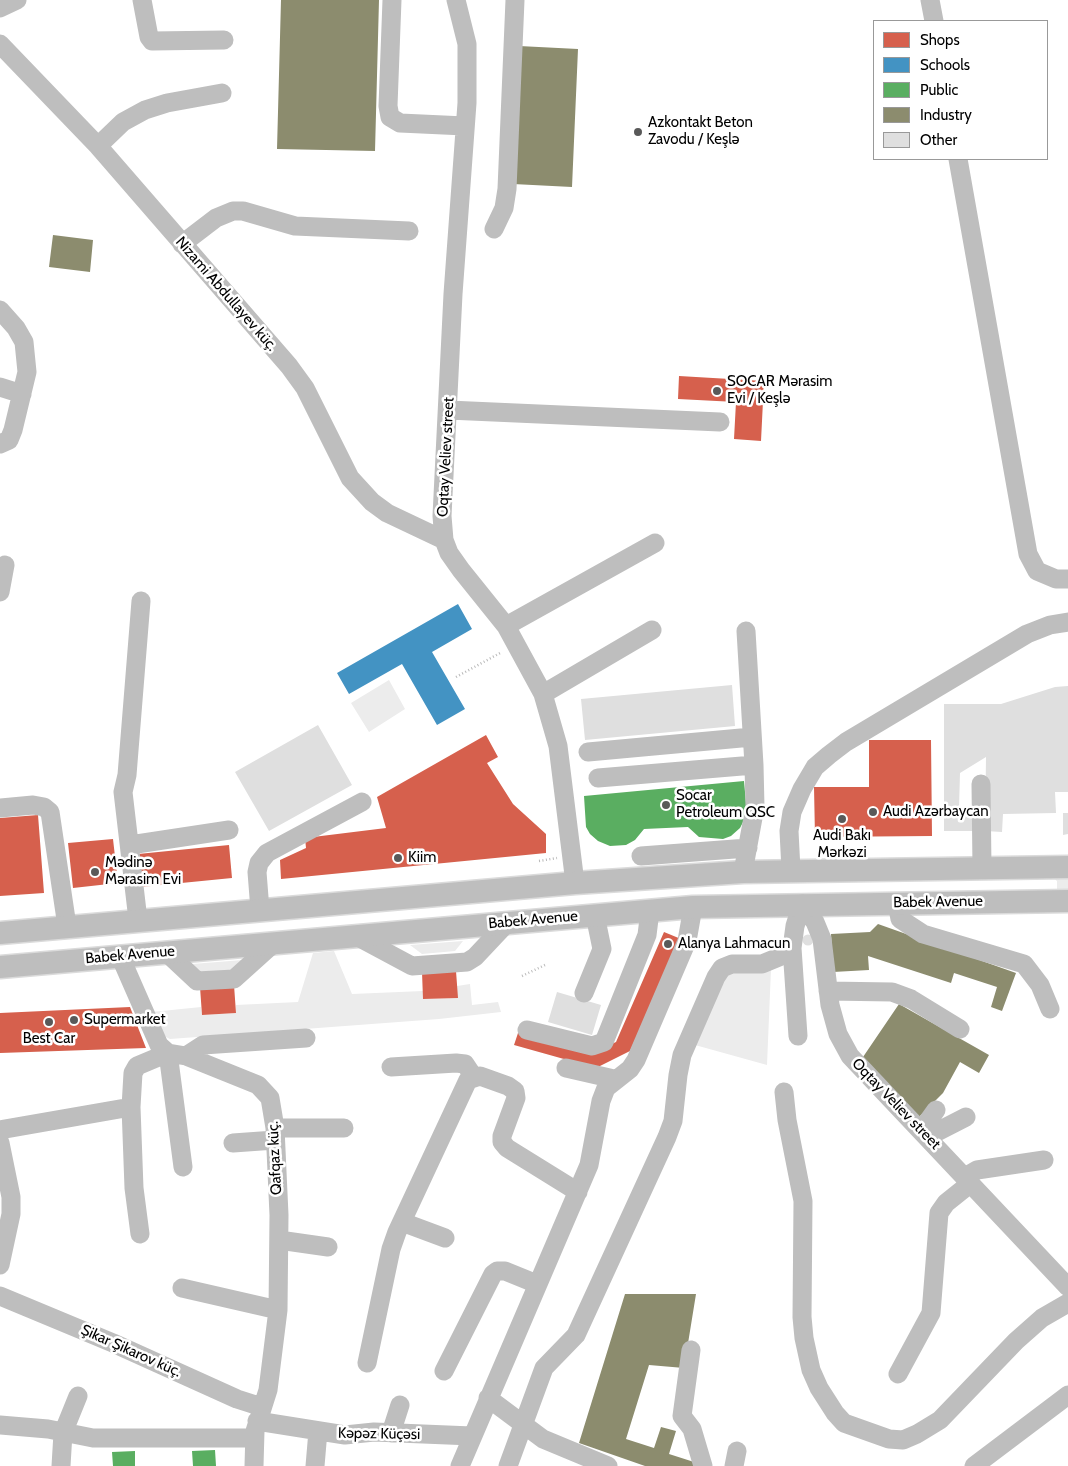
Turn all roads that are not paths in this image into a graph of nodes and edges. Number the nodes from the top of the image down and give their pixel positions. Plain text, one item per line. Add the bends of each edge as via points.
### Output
1 (17, 0) edge
2 (142, 0) edge
3 (392, 0) edge
4 (456, 0) edge
5 (516, 0) edge
6 (930, 0) edge
7 (0, 8) edge
8 (934, 20) edge
9 (224, 40) dead end
10 (0, 44) edge
11 (222, 93) dead end
12 (465, 126) junction
13 (98, 146) junction
14 (958, 160) edge
15 (494, 228) dead end
16 (409, 231) dead end
17 (182, 244) junction
18 (0, 310) edge
19 (0, 388) edge
20 (22, 394) junction
21 (448, 410) junction
22 (720, 422) dead end
23 (0, 444) edge
24 (444, 540) junction
25 (655, 543) dead end
26 (5, 565) dead end
27 (1068, 579) edge
28 (0, 592) edge
29 (141, 601) dead end
30 (1068, 622) edge
31 (506, 626) junction
32 (652, 630) dead end
33 (746, 631) dead end
34 (542, 694) junction
35 (752, 737) junction
36 (588, 752) dead end
37 (754, 765) junction
38 (598, 778) dead end
39 (982, 784) dead end
40 (362, 802) dead end
41 (0, 808) edge
42 (229, 830) dead end
43 (130, 846) junction
44 (748, 848) junction
45 (641, 856) dead end
46 (1068, 867) edge
47 (949, 868) junction
48 (982, 868) junction
49 (791, 870) junction
50 (743, 872) junction
51 (576, 883) junction
52 (1068, 901) edge
53 (897, 903) junction
54 (802, 904) junction
55 (692, 907) junction
56 (260, 910) junction
57 (650, 911) junction
58 (596, 915) junction
59 (138, 920) junction
60 (507, 923) junction
61 (67, 926) junction
62 (0, 933) edge
63 (356, 936) junction
64 (274, 943) junction
65 (792, 948) junction
66 (166, 952) junction
67 (120, 956) junction
68 (0, 967) edge
69 (828, 991) junction
70 (584, 992) dead end
71 (1050, 1009) dead end
72 (960, 1029) dead end
73 (527, 1030) dead end
74 (798, 1036) dead end
75 (306, 1038) dead end
76 (177, 1055) junction
77 (391, 1067) dead end
78 (566, 1068) dead end
79 (474, 1076) junction
80 (614, 1079) junction
81 (784, 1092) dead end
82 (131, 1107) junction
83 (936, 1110) dead end
84 (966, 1116) dead end
85 (344, 1128) dead end
86 (0, 1130) edge
87 (275, 1134) junction
88 (924, 1134) junction
89 (0, 1143) edge
90 (233, 1143) dead end
91 (1044, 1160) dead end
92 (182, 1167) dead end
93 (968, 1180) junction
94 (578, 1192) junction
95 (402, 1222) junction
96 (140, 1234) dead end
97 (445, 1238) dead end
98 (279, 1240) junction
99 (328, 1247) dead end
100 (0, 1265) edge
101 (538, 1284) junction
102 (1068, 1287) edge
103 (182, 1288) dead end
104 (0, 1296) edge
105 (1068, 1303) edge
106 (278, 1310) junction
107 (691, 1350) dead end
108 (367, 1363) dead end
109 (444, 1371) dead end
110 (898, 1374) dead end
111 (1068, 1395) edge
112 (78, 1396) dead end
113 (488, 1398) junction
114 (400, 1405) dead end
115 (258, 1422) junction
116 (522, 1424) junction
117 (0, 1425) edge
118 (318, 1431) junction
119 (63, 1433) junction
120 (391, 1433) junction
121 (472, 1436) junction
122 (61, 1466) edge
123 (254, 1466) edge
124 (315, 1466) edge
125 (460, 1466) edge
126 (508, 1466) edge
127 (608, 1466) edge
128 (703, 1466) edge
129 (974, 1466) edge

1 - 7 street
2 - 9 street via 152,41
3 - 12 street via 390,117 400,123
4 - 12 street, Oqtay Veliev street via 467,44
5 - 15 street via 507,189 504,208
6 - 8 street
10 - 13 street, Nizami Abdullayev küç.
11 - 13 street via 145,110 123,122
12 - 21 street, Oqtay Veliev street
13 - 17 street, Nizami Abdullayev küç.
14 - 27 street via 1028,554 1037,571 1056,579
16 - 17 street via 295,226 233,211 216,218
17 - 24 street, Nizami Abdullayev küç. via 305,388 350,478 387,513
18 - 20 street via 24,342 27,372
19 - 20 street
20 - 23 street via 9,440
21 - 22 street
21 - 24 street, Oqtay Veliev street via 442,516
24 - 31 street, Oqtay Veliev street via 460,570
25 - 31 street
26 - 28 street
29 - 43 street via 123,792
30 - 49 street via 1027,634 846,742 822,761 802,789 792,812 789,831
31 - 34 street, Oqtay Veliev street
32 - 34 street
33 - 35 street
34 - 51 street, Oqtay Veliev street via 558,746
35 - 36 street
35 - 37 street
37 - 38 street
37 - 44 street via 756,807
39 - 48 street
40 - 56 street via 267,853 257,872
41 - 61 street via 33,805 50,812
42 - 43 street
43 - 59 street
44 - 45 street
44 - 50 street
46 - 48 main road
47 - 48 main road
47 - 49 main road
47 - 53 main road via 972,875 1035,876 1041,886 1027,894 961,894
49 - 50 main road
50 - 51 main road
51 - 56 main road
52 - 53 main road, Babek Avenue
53 - 54 main road, Babek Avenue
53 - 71 street via 900,919 923,934 1024,964 1040,985
54 - 55 main road, Babek Avenue
54 - 65 street via 794,926
54 - 69 street, Oqtay Veliev street via 822,939
55 - 57 main road, Babek Avenue
55 - 80 street via 687,942 636,1060 630,1069
56 - 59 main road
57 - 58 main road, Babek Avenue
57 - 73 street via 647,935 604,1042 592,1046
58 - 60 main road, Babek Avenue
58 - 70 street via 602,949
59 - 61 main road
60 - 63 main road, Babek Avenue
60 - 63 street via 475,958 467,962 412,966
61 - 62 main road
63 - 64 main road, Babek Avenue
64 - 66 main road, Babek Avenue
64 - 66 street via 234,979 197,981
65 - 74 street
65 - 116 street via 762,964 732,964 722,968 716,977 682,1055 673,1121 667,1137 576,1335 544,1368
66 - 67 main road, Babek Avenue
67 - 68 main road, Babek Avenue
67 - 76 street via 158,1045
69 - 72 street via 892,992 911,999
69 - 88 street, Oqtay Veliev street via 838,1034 850,1056
75 - 76 street via 203,1045
76 - 82 street via 137,1066 133,1072
76 - 87 street, Qafqaz küç. via 234,1074 265,1090 270,1098
76 - 92 street
77 - 79 street via 456,1063 465,1064
78 - 80 street
79 - 94 street via 501,1083 515,1091 516,1098 502,1136 507,1148
79 - 95 street via 464,1085
80 - 94 street via 600,1102 589,1165
81 - 105 street via 803,1201 802,1317 811,1370 844,1423 889,1439 903,1440 940,1420 1016,1341 1042,1318
82 - 86 street
82 - 96 street via 134,1188
83 - 88 street
84 - 88 street
85 - 87 street
87 - 90 street
87 - 98 street, Qafqaz küç.
88 - 93 street, Oqtay Veliev street
89 - 100 street via 11,1197 11,1214
91 - 93 street via 977,1170
93 - 102 street, Oqtay Veliev street
93 - 110 street via 940,1213 931,1313
94 - 101 street
95 - 97 street
95 - 108 street via 391,1249
98 - 99 street
98 - 106 street, Qafqaz küç.
101 - 109 street via 497,1271
101 - 113 street
103 - 106 street
104 - 115 street, Şikar Şikarov küç. via 237,1399
106 - 115 street, Qafqaz küç. via 271,1372
107 - 128 street via 682,1416 692,1428
111 - 129 street
112 - 119 street
113 - 116 street
113 - 121 street
114 - 120 street
115 - 118 street, Kəpəz Küçəsi
115 - 119 street via 93,1438
115 - 123 street, Qafqaz küç.
116 - 126 street
116 - 127 street via 543,1439
117 - 119 street
118 - 120 street, Kəpəz Küçəsi via 345,1435
118 - 124 street
119 - 122 street
120 - 121 street, Kəpəz Küçəsi
121 - 125 street

